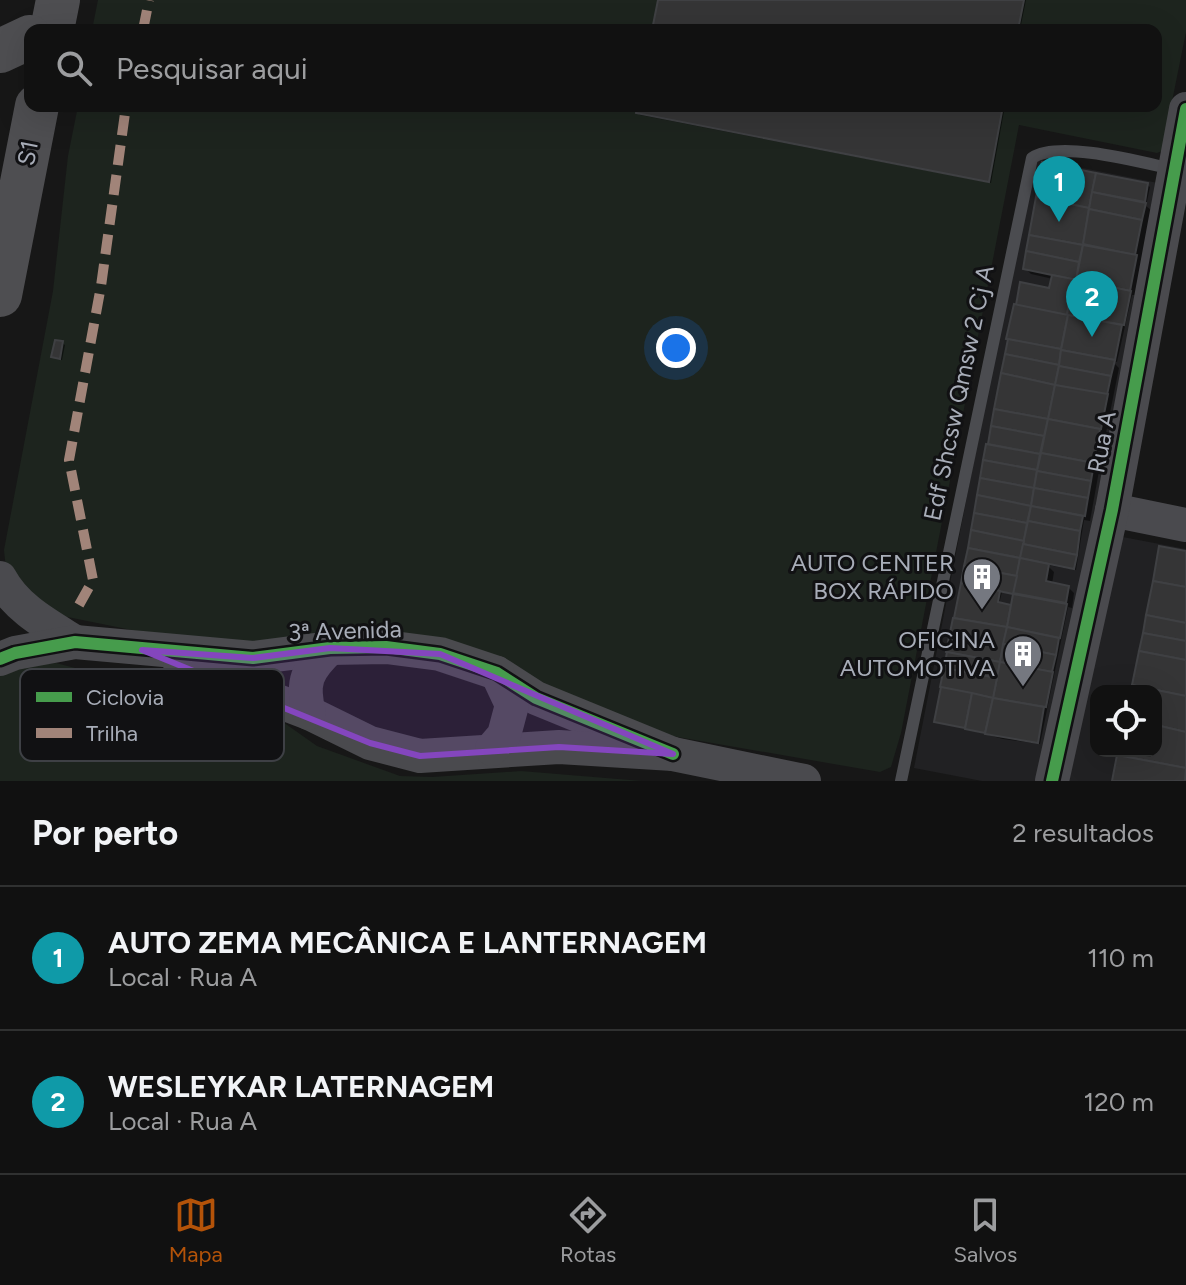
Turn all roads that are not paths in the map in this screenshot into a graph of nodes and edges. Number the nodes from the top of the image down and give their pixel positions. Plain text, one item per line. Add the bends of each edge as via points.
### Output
1 (24, 37) edge
2 (0, 51) edge
3 (1186, 109) edge
4 (36, 112) edge
5 (0, 122) edge
6 (1181, 170) edge
7 (22, 182) junction
8 (0, 295) edge
9 (1112, 510) junction
10 (1186, 525) edge
11 (0, 578) edge
12 (75, 642) junction
13 (330, 648) junction
14 (142, 650) junction
15 (0, 659) edge
16 (192, 669) edge
17 (497, 673) junction
18 (284, 704) edge
19 (309, 713) junction
20 (492, 749) junction
21 (673, 754) junction
22 (804, 781) edge
23 (901, 781) edge
24 (1052, 781) edge

1 - 2 highway
3 - 6 street, Rua A
4 - 7 highway, S1
5 - 7 highway via 15,148
6 - 9 street, Rua A
6 - 23 lane, Edf Shcsw Qmsw 2 Cj A via 1082,152 1056,151 1032,158
7 - 8 highway, S1
9 - 10 street
9 - 24 street, Rua A
11 - 12 street via 21,606
12 - 14 street
12 - 15 street
13 - 14 street, 3ª Avenida via 253,658
13 - 17 street, 3ª Avenida via 386,647 440,654
13 - 19 street via 313,664 303,691
14 - 16 street
17 - 20 street via 512,705 504,735
17 - 21 street, 3ª Avenida via 536,698
18 - 19 street
19 - 20 street via 370,743 420,756
20 - 21 street
21 - 22 street

